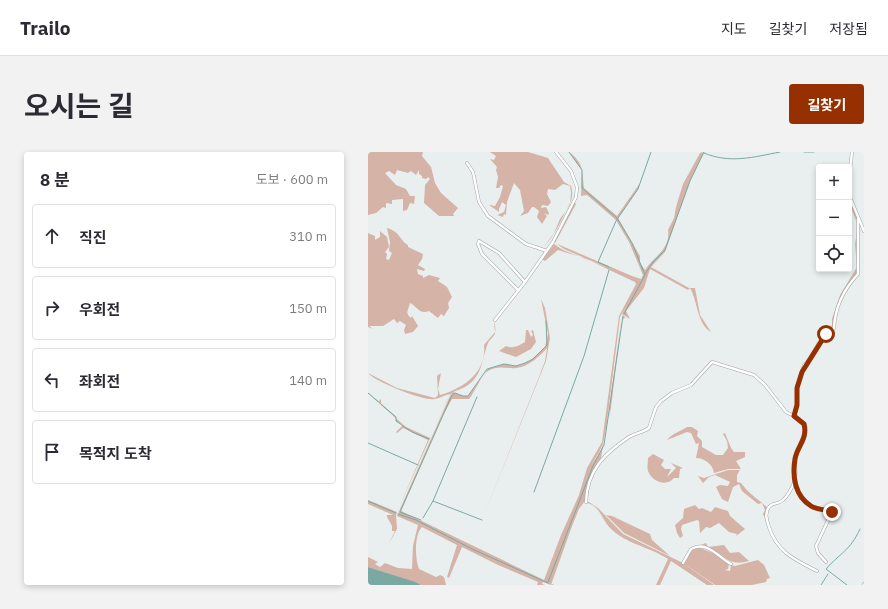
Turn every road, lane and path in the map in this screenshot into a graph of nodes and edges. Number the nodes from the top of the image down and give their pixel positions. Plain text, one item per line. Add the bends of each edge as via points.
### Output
1 (556, 152) edge
2 (852, 152) edge
3 (467, 163) dead end
4 (851, 164) edge
5 (851, 200) edge
6 (858, 219) junction
7 (864, 231) edge
8 (547, 251) junction
9 (525, 282) junction
10 (518, 290) junction
11 (495, 320) dead end
12 (794, 416) junction
13 (794, 483) junction
14 (586, 502) dead end
15 (826, 562) dead end
16 (683, 563) dead end
17 (731, 564) dead end
18 (817, 571) dead end

1 - 8 street via 570,171 577,192 563,224
2 - 4 street
3 - 8 street via 473,172 479,202 488,216 526,244
5 - 6 street
6 - 7 street
6 - 12 street via 858,274 848,285 837,308 834,328 824,336 804,365 797,388
8 - 9 street
9 - 10 street
9 - 10 street via 499,253 479,241 482,254
10 - 11 street
12 - 13 street via 804,424 805,432 804,441 795,460
12 - 14 street via 786,412 766,385 754,375 712,362 691,385 661,401 656,407 649,428 629,437 600,460 590,482
13 - 15 street via 801,498 811,506 832,512 816,546 818,554
13 - 18 street via 783,501 768,508 766,518 772,537 779,548 798,562
16 - 17 street via 691,549 700,547 715,552

